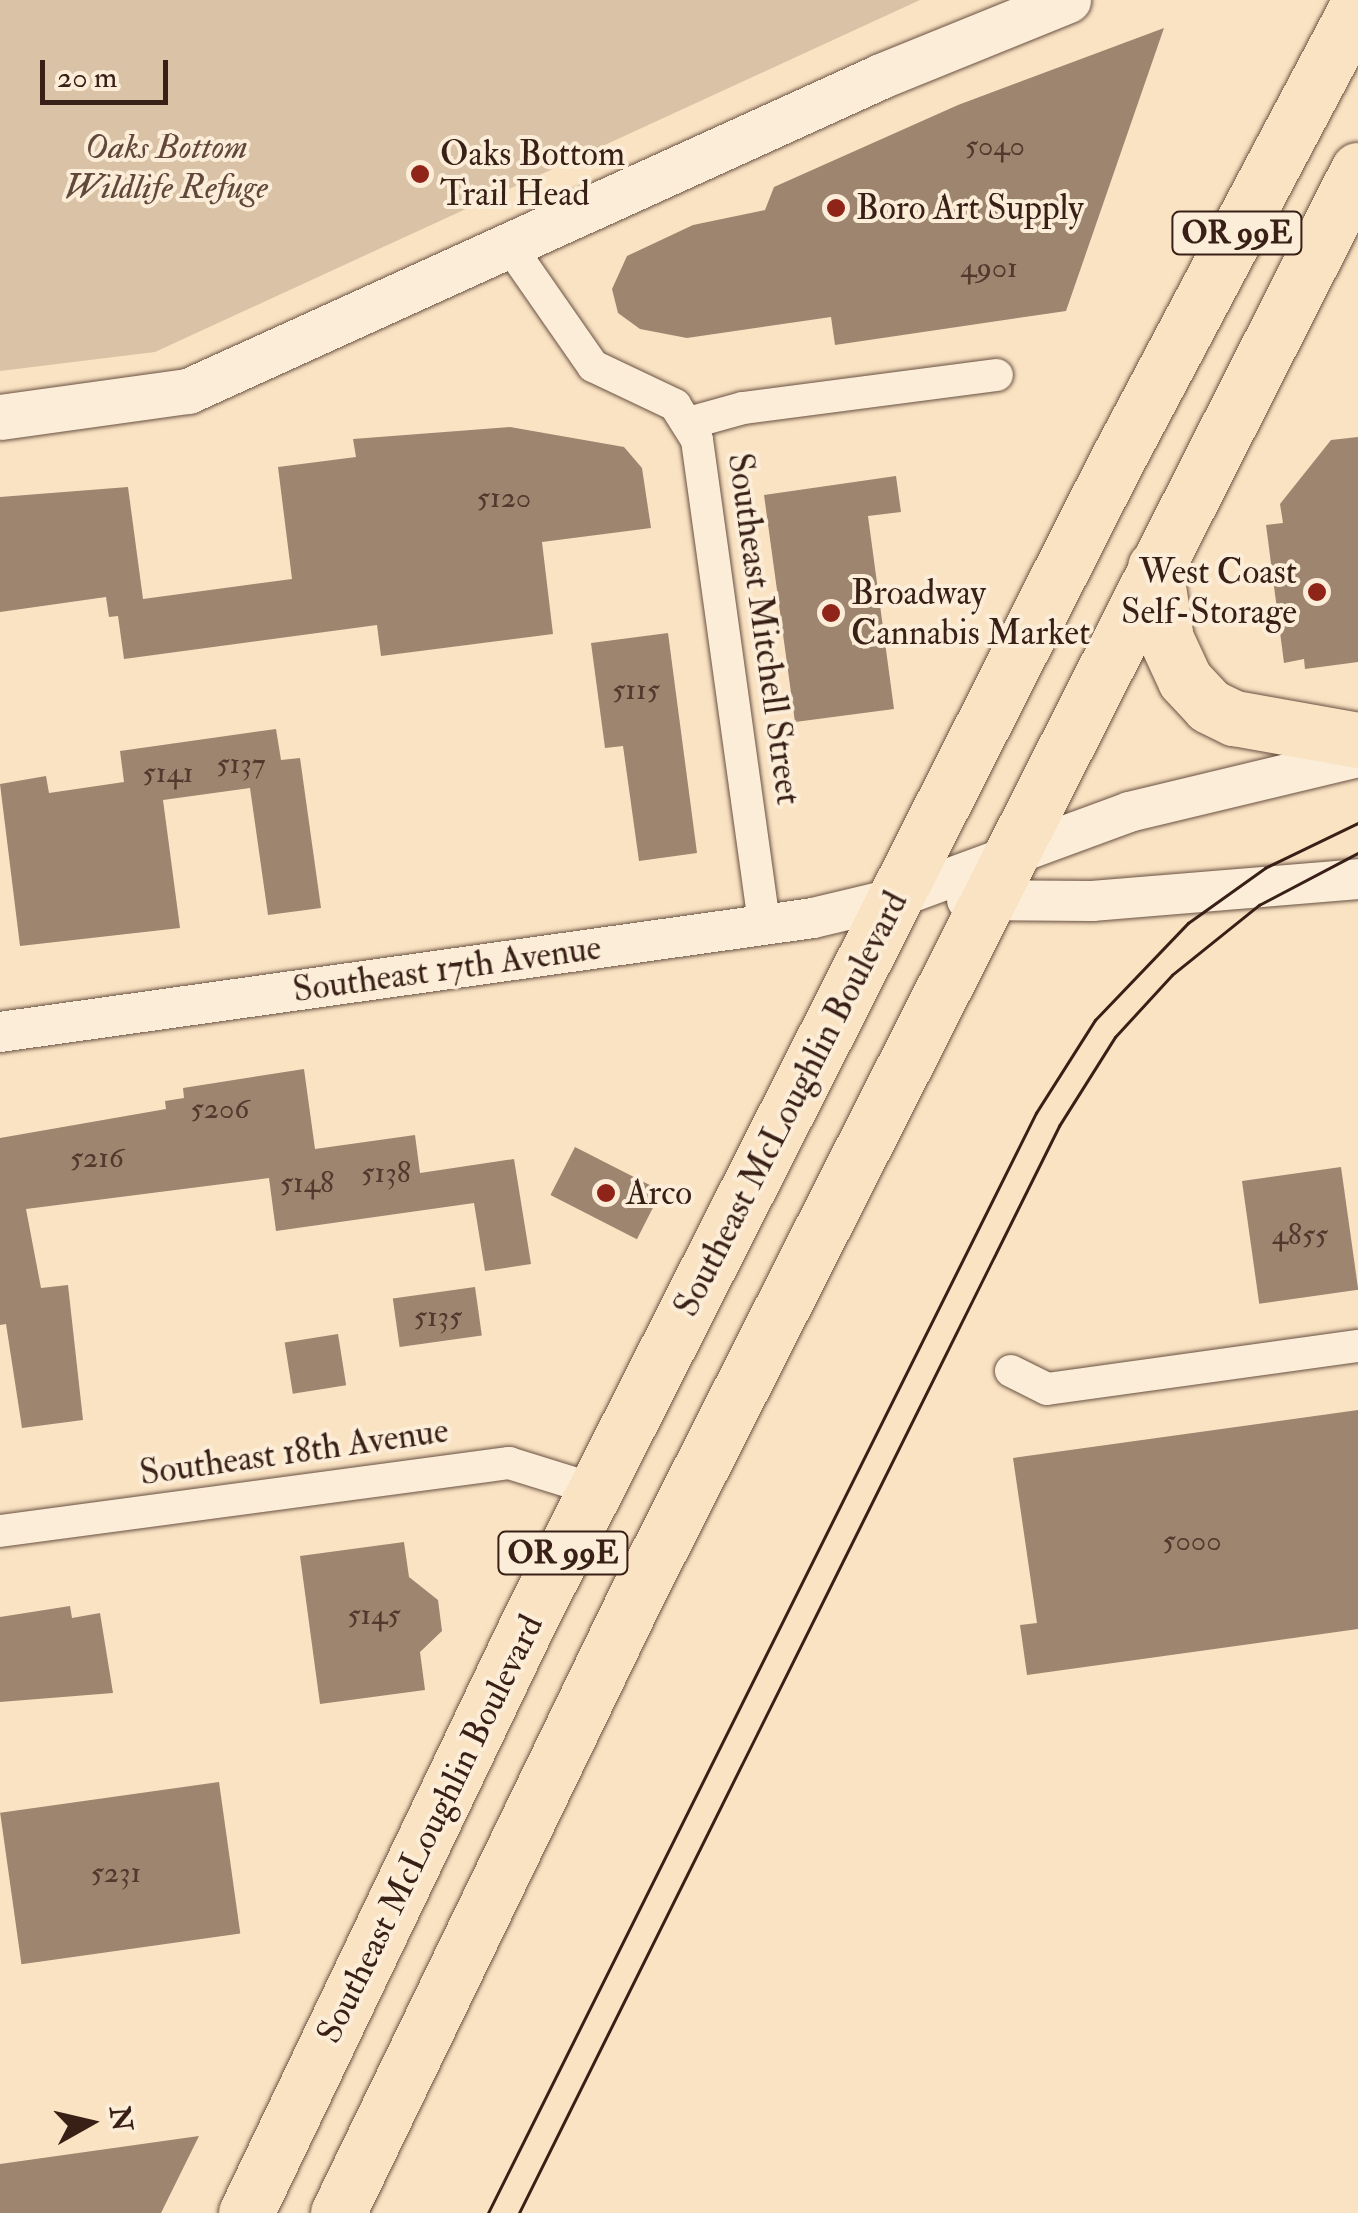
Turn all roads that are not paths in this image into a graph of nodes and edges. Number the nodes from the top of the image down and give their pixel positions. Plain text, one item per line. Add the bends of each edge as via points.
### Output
1 (1068, 0) edge
2 (1358, 5) edge
3 (1358, 170) edge
4 (511, 248) junction
5 (997, 375) dead end
6 (0, 417) edge
7 (688, 423) junction
8 (1155, 567) junction
9 (1358, 740) edge
10 (1358, 757) edge
11 (997, 879) junction
12 (1358, 879) edge
13 (893, 899) junction
14 (764, 925) junction
15 (0, 1032) edge
16 (1358, 1346) edge
17 (1011, 1371) dead end
18 (596, 1490) junction
19 (0, 1532) edge
20 (246, 2213) edge
21 (338, 2213) edge

1 - 4 main road via 881,76
2 - 13 highway, Southeast McLoughlin Boulevard / OR 99E
3 - 8 highway, OR 99E
4 - 6 main road via 188,391
4 - 7 street, Southeast Mitchell Street via 592,366 658,394
5 - 7 street via 714,412
7 - 14 street, Southeast Mitchell Street via 705,468
8 - 9 highway via 1166,639 1185,680 1209,706 1234,718
8 - 11 highway, OR 99E
10 - 11 street, Southeast 17th Avenue via 1129,812
11 - 12 street, Southeast 17th Avenue via 1092,901
11 - 13 street, Southeast 17th Avenue
11 - 21 highway, OR 99E via 638,1592
13 - 14 street, Southeast 17th Avenue
13 - 18 highway, Southeast McLoughlin Boulevard / OR 99E
14 - 15 street, Southeast 17th Avenue
16 - 17 street via 1047,1389
18 - 19 street, Southeast 18th Avenue via 510,1463
18 - 20 highway, Southeast McLoughlin Boulevard / OR 99E

